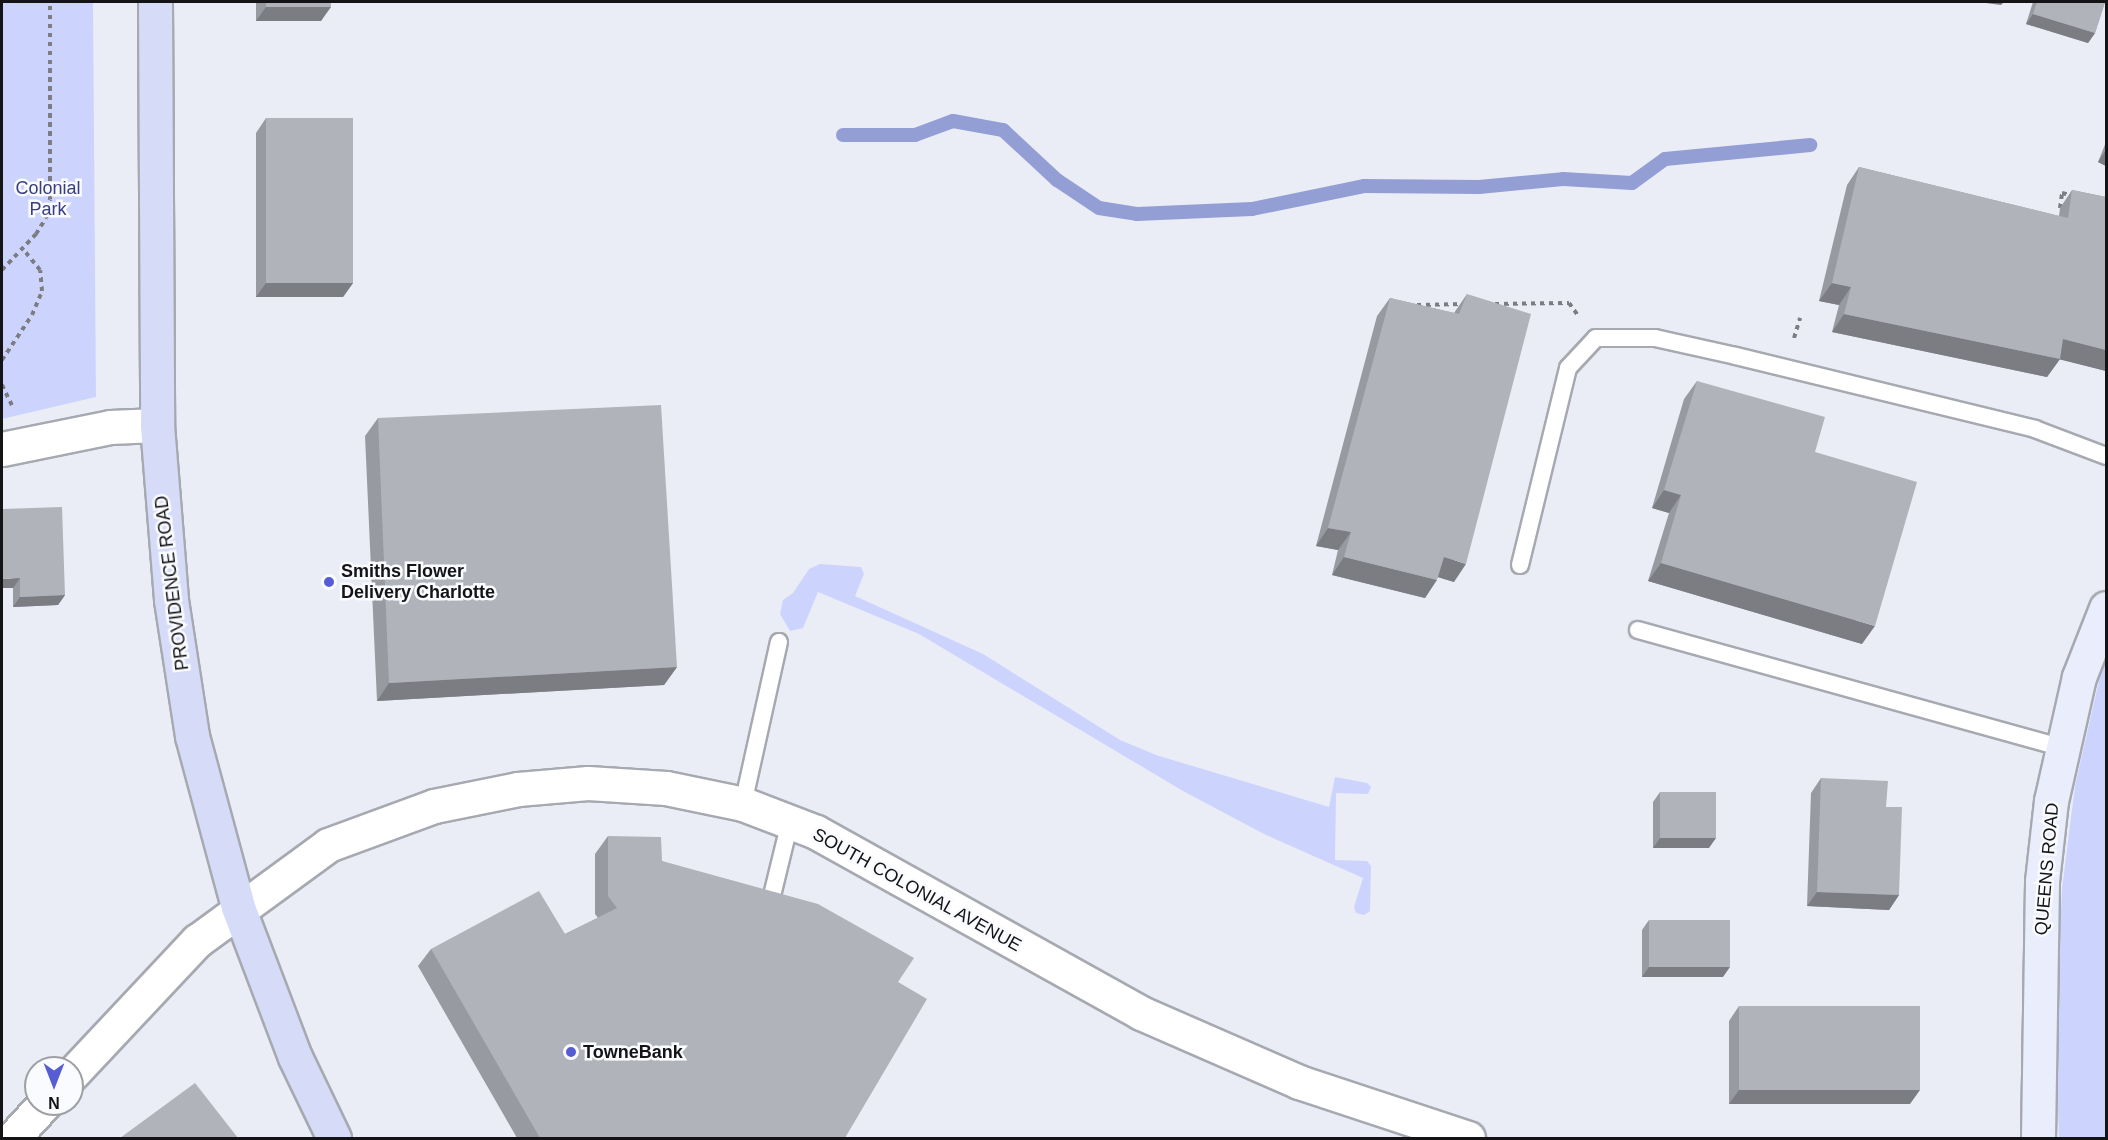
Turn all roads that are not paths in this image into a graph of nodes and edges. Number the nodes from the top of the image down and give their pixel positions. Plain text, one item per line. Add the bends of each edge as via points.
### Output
1 (155, 2) edge
2 (157, 425) junction
3 (2, 449) edge
4 (2106, 456) edge
5 (1520, 565) dead end
6 (2106, 608) edge
7 (1638, 630) dead end
8 (779, 642) dead end
9 (2063, 748) junction
10 (742, 804) junction
11 (790, 822) junction
12 (238, 907) junction
13 (768, 912) edge
14 (84, 1061) edge
15 (33, 1116) edge
16 (13, 1138) edge
17 (334, 1138) edge
18 (1468, 1138) edge
19 (2038, 1138) edge

1 - 2 main road, PROVIDENCE ROAD
2 - 3 street via 110,427
2 - 12 main road, PROVIDENCE ROAD via 171,600 192,736
4 - 5 lane via 2035,429 1736,356 1655,338 1596,338 1568,368
6 - 9 main road, QUEENS ROAD via 2079,677
7 - 9 lane
8 - 10 lane
9 - 19 main road, QUEENS ROAD via 2051,801 2042,881
10 - 11 street, SOUTH COLONIAL AVENUE
10 - 12 street, SOUTH COLONIAL AVENUE via 666,788 600,784 508,791 434,806 328,845
11 - 13 lane
11 - 18 street, SOUTH COLONIAL AVENUE via 816,832 1141,1013 1299,1082
12 - 14 street, SOUTH COLONIAL AVENUE via 169,969
12 - 17 main road, PROVIDENCE ROAD via 295,1057
15 - 16 street

